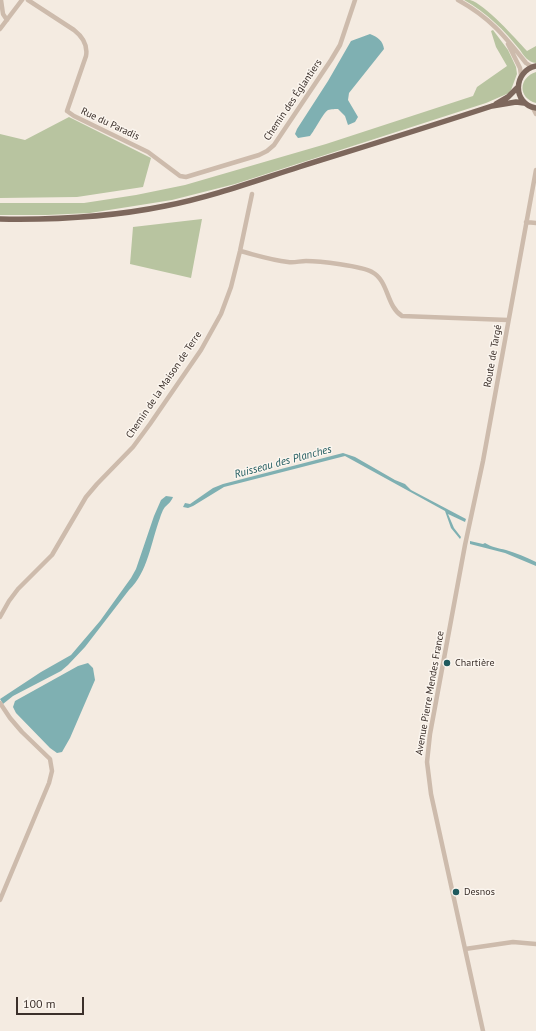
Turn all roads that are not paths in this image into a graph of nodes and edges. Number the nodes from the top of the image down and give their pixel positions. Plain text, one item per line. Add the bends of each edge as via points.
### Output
1 (1, 0) edge
2 (22, 0) edge
3 (28, 0) edge
4 (355, 0) edge
5 (458, 0) edge
6 (7, 20) junction
7 (0, 29) edge
8 (506, 39) junction
9 (534, 67) edge
10 (521, 76) junction
11 (518, 88) junction
12 (524, 103) junction
13 (492, 106) junction
14 (534, 108) edge
15 (536, 114) edge
16 (536, 170) edge
17 (186, 177) joint
18 (535, 178) edge
19 (252, 194) dead end
20 (0, 219) edge
21 (526, 222) junction
22 (536, 223) edge
23 (240, 251) junction
24 (508, 320) junction
25 (466, 545) joint
26 (0, 617) edge
27 (0, 703) edge
28 (0, 900) edge
29 (536, 944) edge
30 (465, 949) junction
31 (483, 1031) edge

1 - 6 street via 3,14
2 - 6 street
3 - 17 street, Rue du Paradis via 79,34 87,48 67,111 148,152 180,176
4 - 17 street, Chemin des Églantiers via 340,45 274,145 259,155
5 - 8 street via 484,16
6 - 7 street
8 - 9 street via 526,63
8 - 10 street via 520,68
9 - 10 main road via 526,70
10 - 11 main road
11 - 12 main road via 518,94
11 - 13 main road
12 - 13 main road
12 - 14 main road
13 - 20 main road via 249,183 166,206 84,217 43,220
14 - 15 street
16 - 18 street, Route de Targé
18 - 21 street, Route de Targé
19 - 23 street, Chemin de la Maison de Terre
21 - 22 street
21 - 24 street, Route de Targé
23 - 24 street via 276,261 307,261 363,268 374,272 382,281 393,307 402,316
23 - 26 street, Chemin de la Maison de Terre via 221,314 201,350 133,447 86,497 52,555 18,589
24 - 25 street, Route de Targé
25 - 30 street, Avenue Pierre Mendes France via 430,734 427,762 431,794
27 - 28 street via 22,732 50,759 52,771
29 - 30 street via 513,942
30 - 31 street, Avenue Pierre Mendes France

